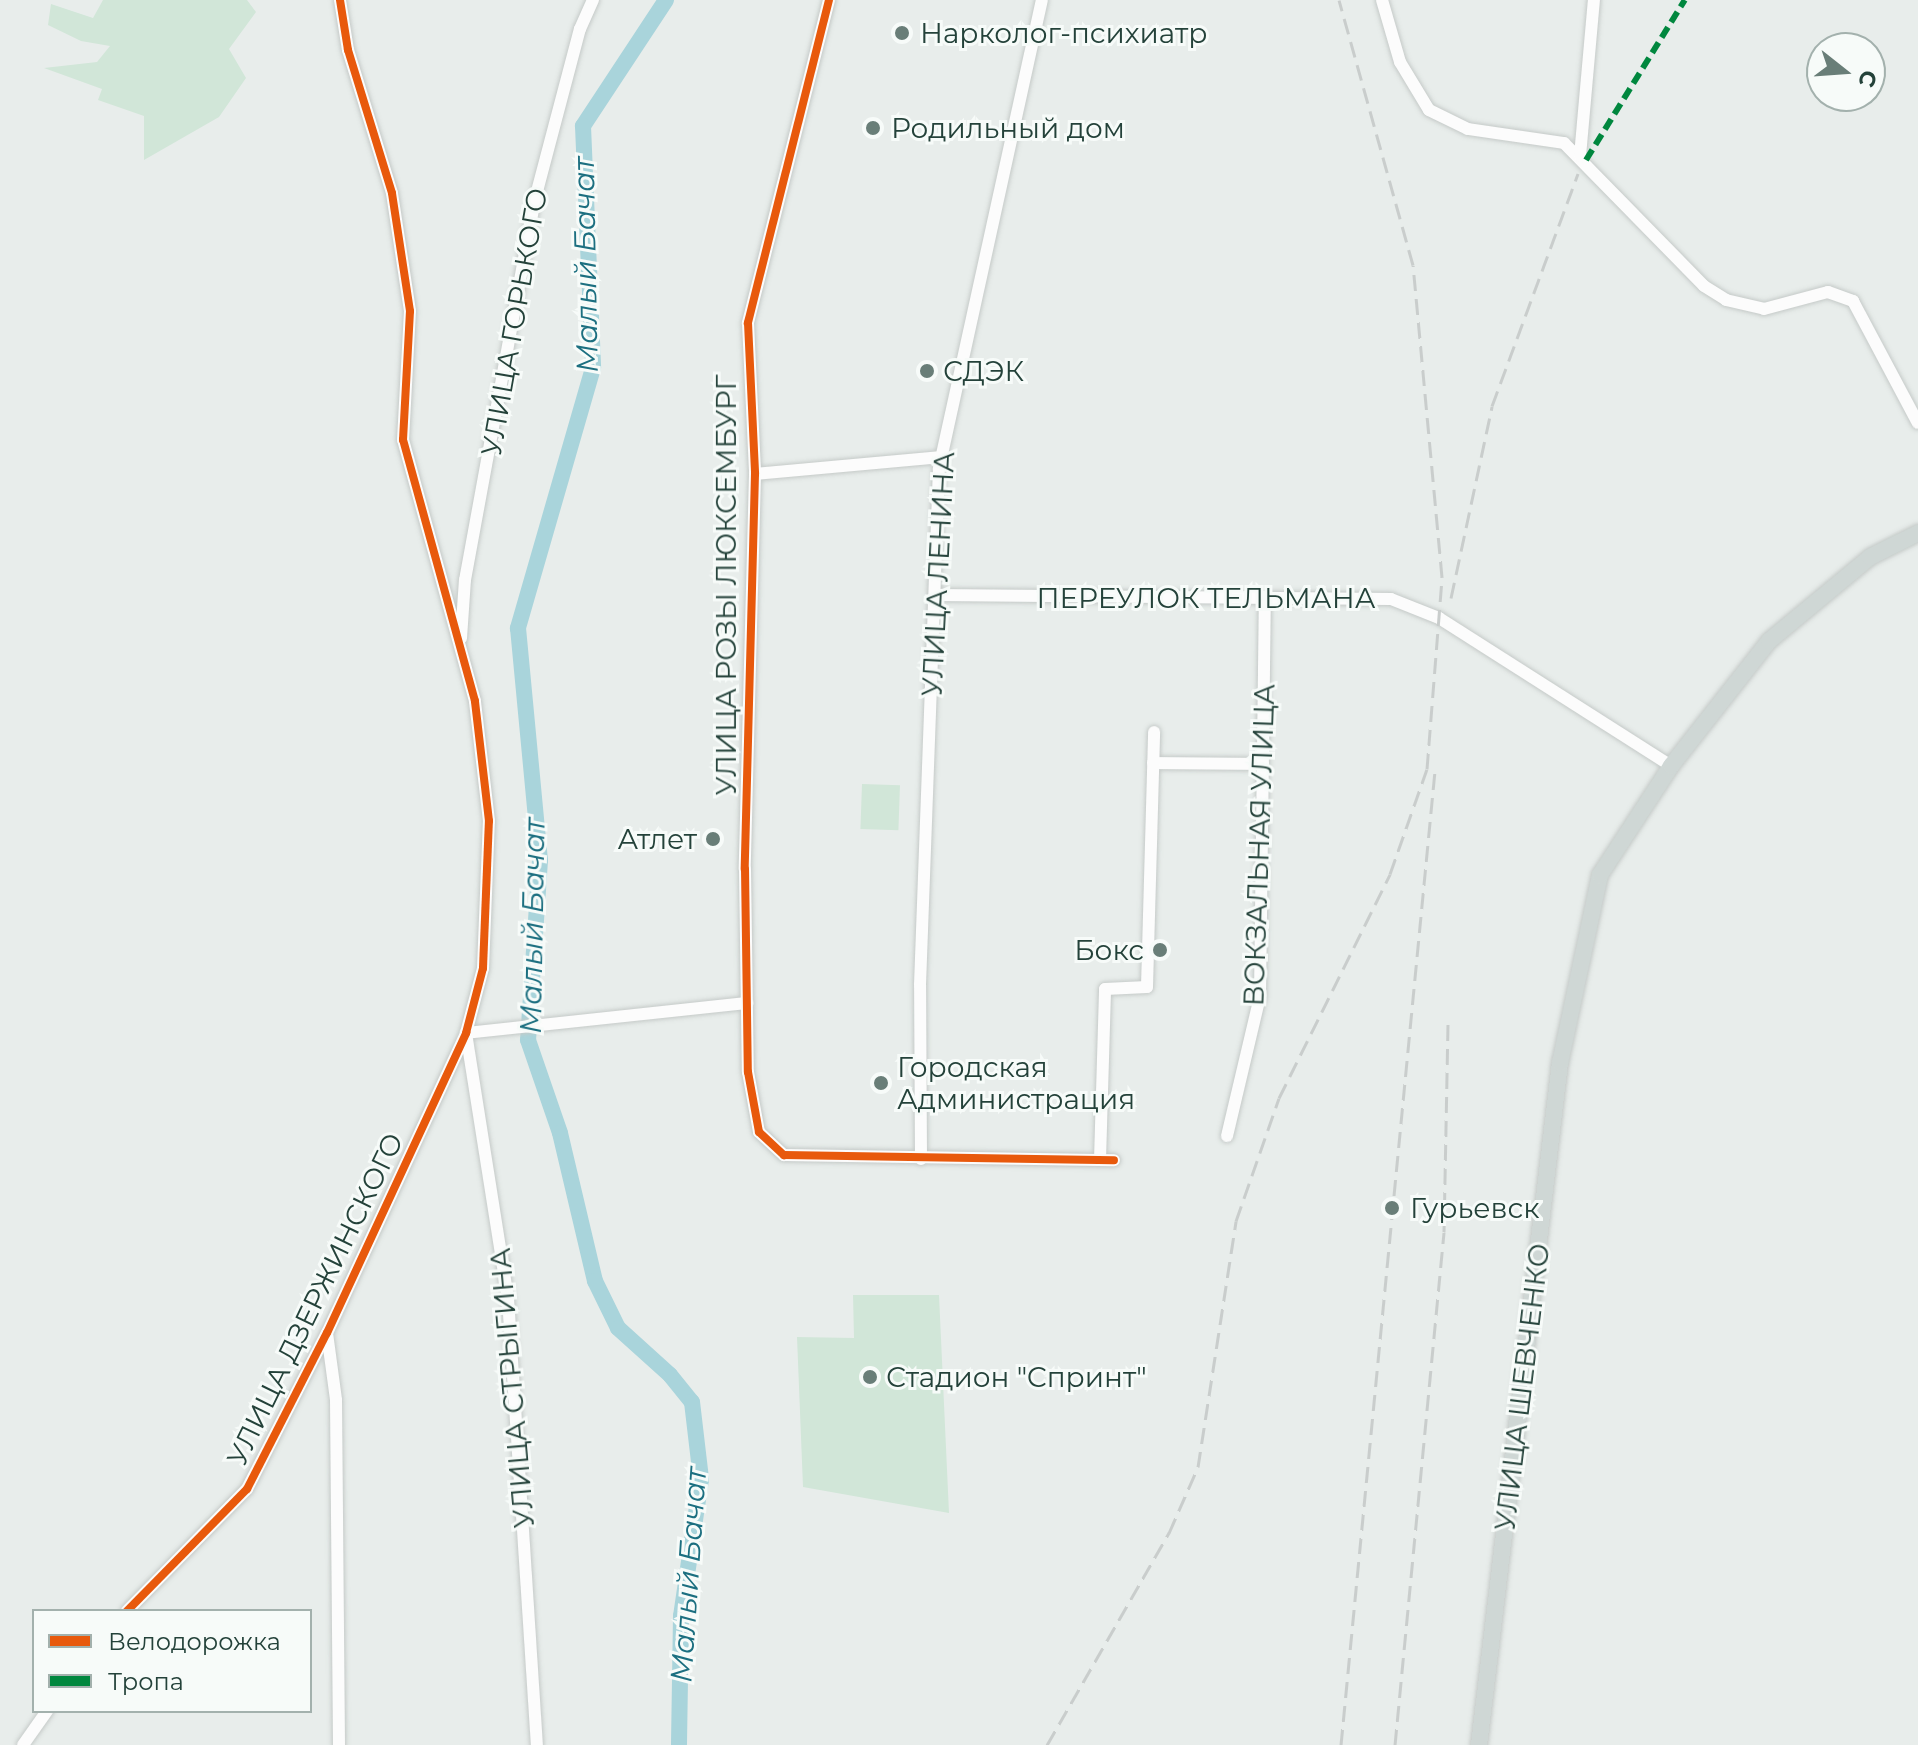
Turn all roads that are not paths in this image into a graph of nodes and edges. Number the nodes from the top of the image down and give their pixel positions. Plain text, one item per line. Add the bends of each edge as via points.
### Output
1 (340, 0) edge
2 (593, 0) edge
3 (829, 0) edge
4 (1042, 0) edge
5 (1382, 0) edge
6 (1594, 0) edge
7 (1585, 160) junction
8 (1918, 423) edge
9 (941, 457) junction
10 (755, 474) junction
11 (1918, 533) edge
12 (935, 595) junction
13 (1265, 598) junction
14 (460, 649) junction
15 (1154, 732) dead end
16 (1153, 763) junction
17 (1263, 764) junction
18 (1671, 766) junction
19 (747, 1003) junction
20 (466, 1033) junction
21 (1227, 1136) dead end
22 (921, 1159) junction
23 (327, 1333) junction
24 (129, 1609) edge
25 (46, 1713) edge
26 (23, 1745) edge
27 (339, 1745) edge
28 (537, 1745) edge
29 (1479, 1745) edge

1 - 14 street via 348,50 392,193 410,311 403,440
2 - 14 street, УЛИЦА ГОРЬКОГО via 580,29 535,199 465,580
3 - 10 street, УЛИЦА РОЗЫ ЛЮКСЕМБУРГ via 748,323
4 - 9 street, УЛИЦА ЛЕНИНА
5 - 7 street via 1400,62 1429,110 1468,129 1564,143
6 - 7 street
7 - 8 street via 1704,286 1726,300 1764,309 1828,292 1853,301
9 - 10 street
9 - 12 street, УЛИЦА ЛЕНИНА
10 - 19 street, УЛИЦА РОЗЫ ЛЮКСЕМБУРГ via 745,869
11 - 18 main road, УЛИЦА ШЕВЧЕНКО via 1870,557 1769,641
12 - 13 street, ПЕРЕУЛОК ТЕЛЬМАНА
12 - 22 street, УЛИЦА ЛЕНИНА via 920,985
13 - 17 street, ВОКЗАЛЬНАЯ УЛИЦА
13 - 18 street, ПЕРЕУЛОК ТЕЛЬМАНА via 1391,599 1439,618
14 - 20 street via 475,701 489,821 483,968
15 - 16 street
16 - 17 street
16 - 22 street via 1147,987 1105,989 1107,1160
17 - 21 street, ВОКЗАЛЬНАЯ УЛИЦА via 1260,996
18 - 29 main road, УЛИЦА ШЕВЧЕНКО via 1600,875 1560,1063
19 - 20 street
19 - 22 street, УЛИЦА РОЗЫ ЛЮКСЕМБУРГ via 748,1072 759,1132 784,1155
20 - 23 street, УЛИЦА ДЗЕРЖИНСКОГО
20 - 28 street, УЛИЦА СТРЫГИНА via 508,1298
23 - 24 street, УЛИЦА ДЗЕРЖИНСКОГО via 247,1489
23 - 27 street via 336,1400
25 - 26 street

